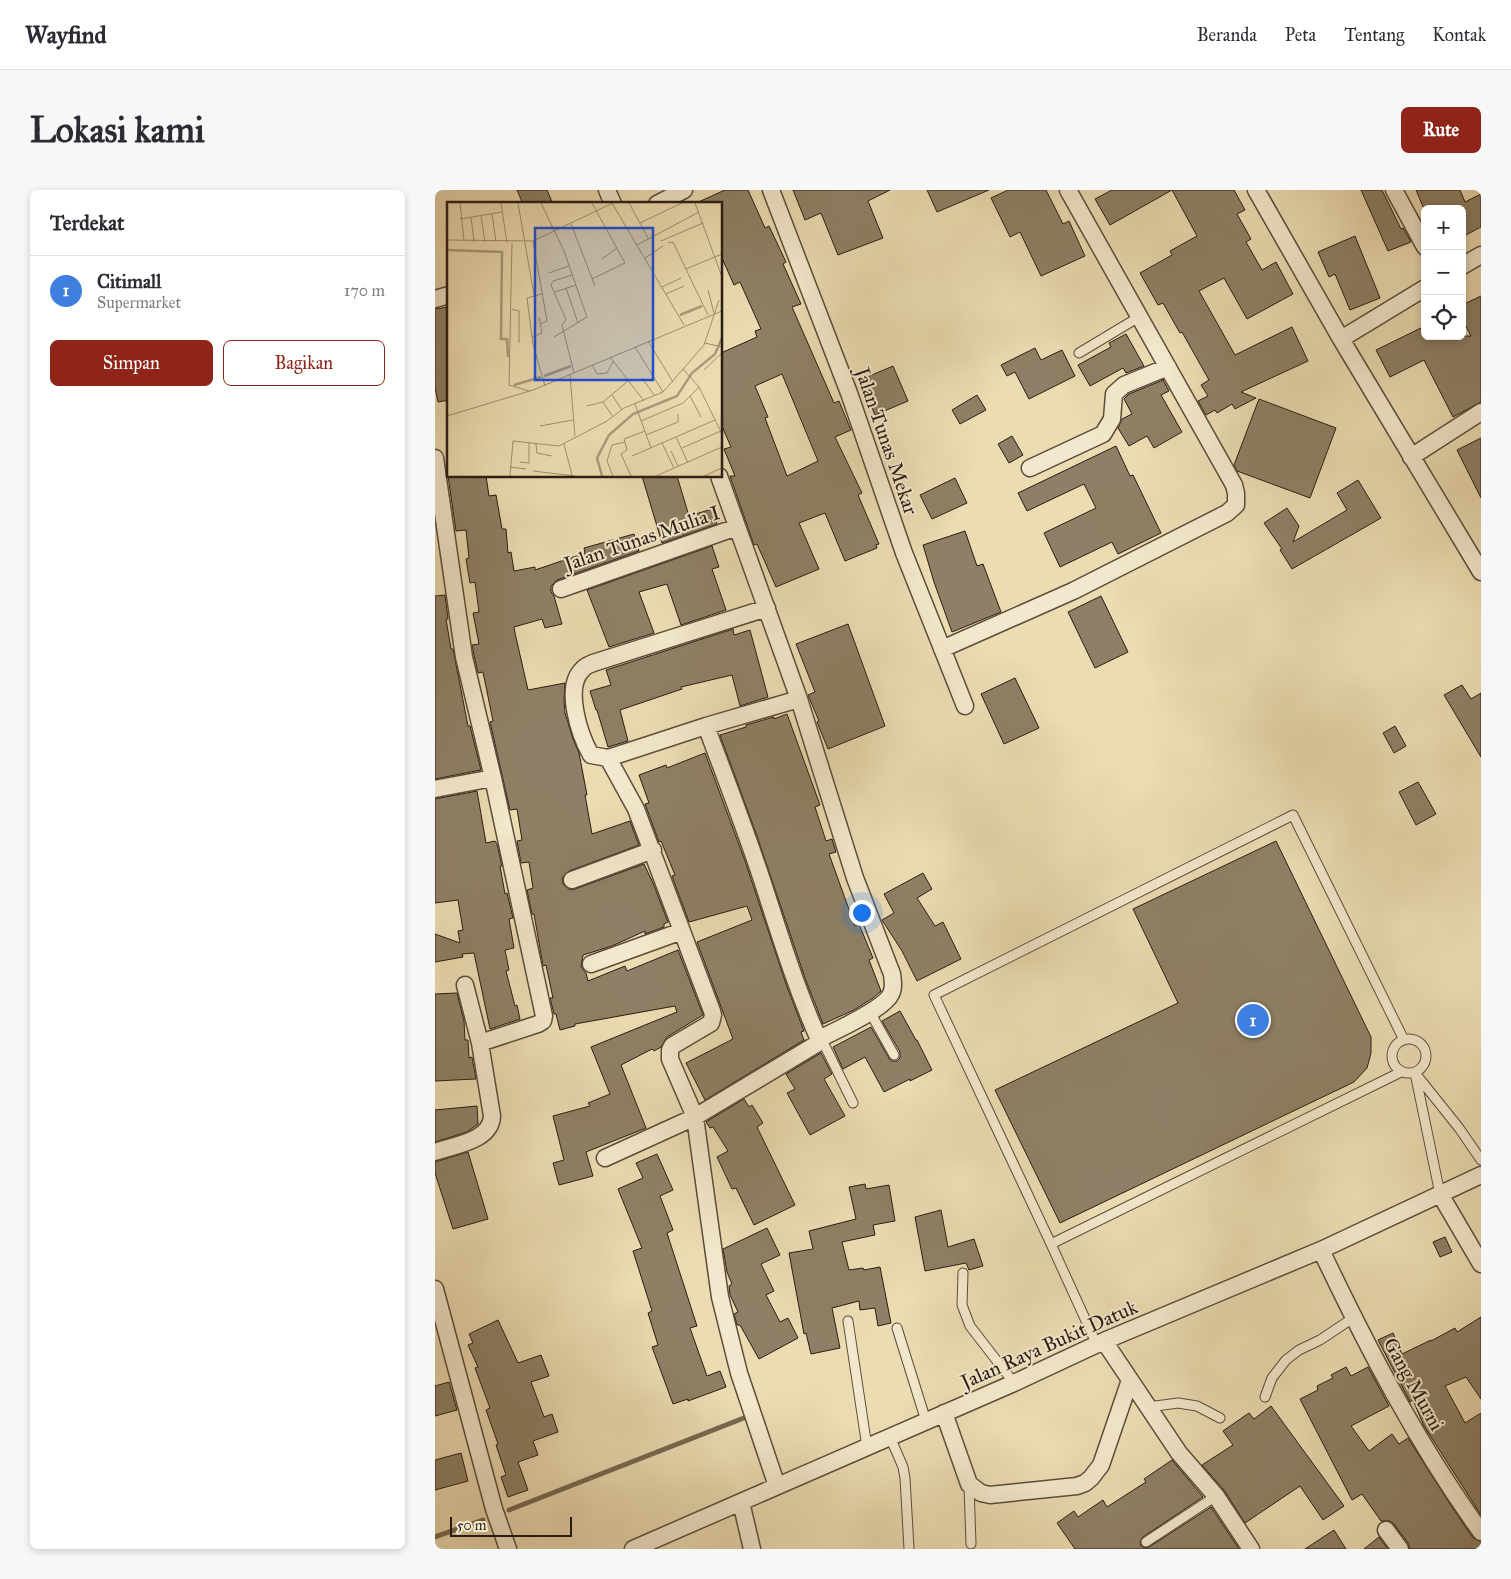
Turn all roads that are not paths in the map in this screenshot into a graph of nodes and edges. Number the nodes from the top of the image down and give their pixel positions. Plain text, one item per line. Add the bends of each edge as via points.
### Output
1 (607, 190) edge
2 (684, 190) edge
3 (771, 190) edge
4 (1067, 190) edge
5 (1256, 190) edge
6 (1394, 190) edge
7 (612, 202) edge
8 (661, 202) edge
9 (1421, 239) edge
10 (1481, 255) edge
11 (1466, 264) edge
12 (1421, 290) edge
13 (1139, 317) junction
14 (1341, 339) junction
15 (1079, 353) dead end
16 (1167, 367) junction
17 (1481, 412) edge
18 (1411, 457) junction
19 (435, 458) edge
20 (1030, 468) dead end
21 (720, 478) edge
22 (737, 527) junction
23 (1481, 572) edge
24 (561, 589) dead end
25 (767, 608) junction
26 (942, 648) junction
27 (799, 699) junction
28 (965, 706) dead end
29 (706, 726) junction
30 (608, 758) junction
31 (493, 778) junction
32 (435, 788) edge
33 (653, 850) junction
34 (572, 880) dead end
35 (682, 931) junction
36 (591, 964) dead end
37 (465, 985) dead end
38 (870, 1012) junction
39 (821, 1040) junction
40 (1404, 1040) junction
41 (480, 1043) junction
42 (894, 1055) dead end
43 (1401, 1072) junction
44 (1415, 1073) junction
45 (853, 1104) dead end
46 (695, 1117) junction
47 (435, 1152) edge
48 (605, 1158) dead end
49 (1481, 1160) edge
50 (1481, 1175) edge
51 (1440, 1194) junction
52 (1051, 1244) junction
53 (1321, 1250) junction
54 (1481, 1264) edge
55 (963, 1273) dead end
56 (435, 1289) edge
57 (1353, 1318) junction
58 (848, 1321) dead end
59 (897, 1328) dead end
60 (1100, 1343) junction
61 (1130, 1380) junction
62 (1014, 1383) junction
63 (1265, 1397) dead end
64 (1148, 1407) junction
65 (944, 1413) junction
66 (1220, 1418) dead end
67 (926, 1421) junction
68 (890, 1437) junction
69 (867, 1447) junction
70 (969, 1484) junction
71 (777, 1486) junction
72 (1216, 1496) junction
73 (741, 1502) junction
74 (1386, 1530) dead end
75 (1481, 1532) edge
76 (1146, 1542) dead end
77 (971, 1544) dead end
78 (508, 1549) edge
79 (633, 1549) edge
80 (752, 1549) edge
81 (909, 1549) edge
82 (1251, 1549) edge
83 (1400, 1549) edge

1 - 7 street
2 - 8 street
3 - 26 street, Jalan Tunas Mekar
4 - 13 street
5 - 14 street
6 - 9 street
10 - 11 street
12 - 14 street
13 - 15 lane
13 - 16 street
14 - 18 street
16 - 20 street via 1124,385 1114,394 1112,419 1103,434
16 - 26 street via 1234,485 1237,499 1232,510 1073,590
17 - 18 street
18 - 23 street
19 - 31 street via 464,657
21 - 22 street
22 - 24 street, Jalan Tunas Mulia I
22 - 25 street
25 - 27 street
25 - 30 street via 593,663 581,670 574,697 581,733 591,755
26 - 28 street, Jalan Tunas Mekar
27 - 29 street
27 - 38 street via 855,878 892,974 891,996
29 - 30 street
29 - 39 street via 787,956
30 - 33 street via 636,809
31 - 32 street
31 - 41 street via 544,1016 538,1024
33 - 34 street
33 - 35 street
35 - 36 street
35 - 46 street via 713,1015 711,1023 675,1043 670,1050 670,1059
37 - 41 street
38 - 39 street
38 - 42 lane
39 - 45 lane
39 - 46 street
40 - 43 lane via 1392,1053 1394,1065
40 - 44 lane via 1416,1040 1426,1052 1426,1062
40 - 52 lane via 1293,815 934,995
41 - 47 street via 492,1123 477,1138
43 - 44 lane
43 - 52 lane
44 - 49 lane
44 - 51 lane
46 - 48 street
46 - 71 street via 720,1297 739,1373
50 - 51 street, Jalan Raya Bukit Datuk
51 - 53 street, Jalan Raya Bukit Datuk
51 - 54 street
52 - 60 lane
53 - 57 street, Gang Murni
53 - 60 street, Jalan Raya Bukit Datuk
55 - 62 lane via 962,1305 970,1326
56 - 78 street via 494,1509
57 - 63 lane via 1286,1360
57 - 75 street, Gang Murni via 1450,1489
58 - 69 lane
59 - 67 lane
60 - 61 street
60 - 62 street, Jalan Raya Bukit Datuk
61 - 64 street
61 - 70 street via 1101,1465 1085,1483 990,1495
62 - 65 street, Jalan Raya Bukit Datuk
64 - 66 lane via 1178,1403 1197,1406
64 - 72 street via 1179,1453
65 - 67 street, Jalan Raya Bukit Datuk
65 - 70 street
67 - 68 street, Jalan Raya Bukit Datuk
68 - 69 street, Jalan Raya Bukit Datuk
68 - 81 lane via 905,1478
69 - 71 street, Jalan Raya Bukit Datuk
70 - 77 lane
71 - 73 street, Jalan Raya Bukit Datuk
72 - 76 lane
72 - 82 street
73 - 79 street, Jalan Raya Bukit Datuk
73 - 80 street
74 - 83 street

